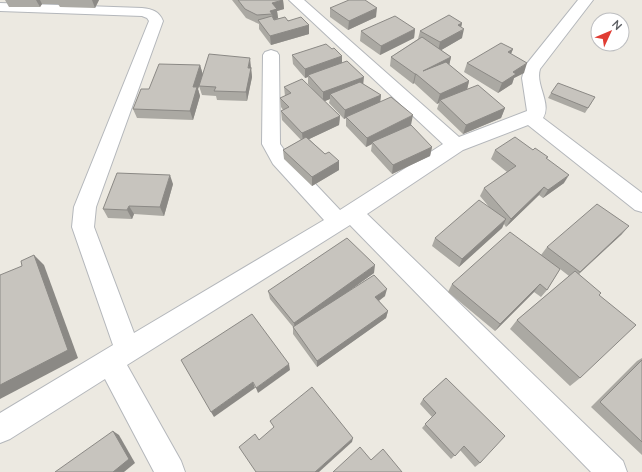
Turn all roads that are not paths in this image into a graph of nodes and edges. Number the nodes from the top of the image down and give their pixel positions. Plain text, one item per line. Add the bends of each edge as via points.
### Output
1 (296, 0) edge
2 (586, 0) edge
3 (0, 7) edge
4 (271, 56) dead end
5 (530, 117) junction
6 (456, 145) junction
7 (642, 204) edge
8 (345, 217) junction
9 (119, 356) junction
10 (0, 428) edge
11 (170, 472) edge
12 (612, 472) edge

1 - 6 street
2 - 5 street via 537,60 531,72 531,87 537,108 536,114
3 - 9 street via 142,12 155,17 156,22 83,218 83,227
4 - 8 street via 271,144 280,159
5 - 6 street
5 - 7 street
6 - 8 street
8 - 9 street
8 - 12 street
9 - 10 street
9 - 11 street

